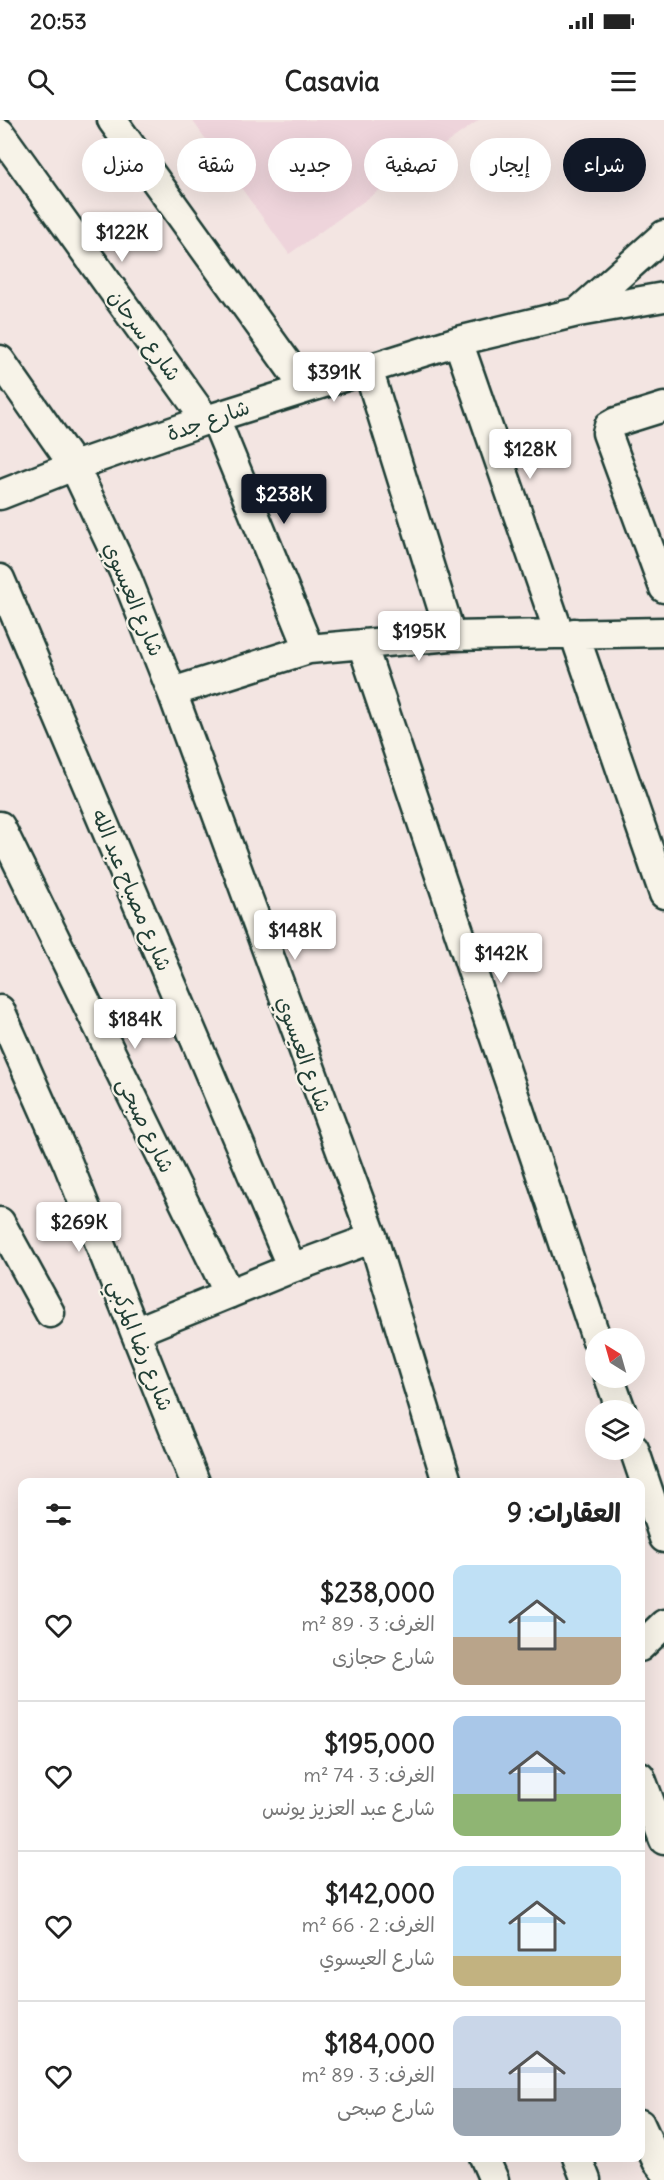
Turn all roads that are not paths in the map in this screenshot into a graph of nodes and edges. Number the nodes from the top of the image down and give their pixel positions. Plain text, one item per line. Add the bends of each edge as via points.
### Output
1 (112, 120) edge
2 (0, 133) edge
3 (664, 235) edge
4 (664, 297) edge
5 (578, 312) junction
6 (458, 341) junction
7 (0, 360) edge
8 (368, 369) junction
9 (305, 388) junction
10 (664, 407) edge
11 (210, 419) junction
12 (74, 466) junction
13 (0, 495) edge
14 (0, 579) edge
15 (664, 588) edge
16 (664, 632) edge
17 (566, 633) junction
18 (451, 636) junction
19 (362, 644) junction
20 (309, 649) junction
21 (172, 692) junction
22 (0, 826) edge
23 (664, 894) edge
24 (0, 1010) edge
25 (0, 1222) edge
26 (372, 1238) junction
27 (292, 1268) junction
28 (229, 1294) junction
29 (50, 1313) dead end
30 (593, 1328) edge
31 (135, 1332) junction
32 (638, 1460) edge
33 (193, 1478) edge
34 (446, 1478) edge
35 (644, 1478) edge
36 (645, 1482) edge
37 (664, 1538) edge
38 (664, 1624) edge
39 (645, 1642) edge
40 (645, 1789) edge
41 (664, 1840) edge
42 (645, 2135) edge
43 (486, 2162) edge
44 (579, 2162) edge
45 (664, 2170) edge
46 (494, 2180) edge
47 (586, 2180) edge

1 - 9 street
2 - 11 street, شارع سرحان
3 - 5 street
4 - 5 street, شارع جدة
5 - 6 street, شارع جدة
6 - 8 street, شارع جدة
6 - 17 street
7 - 12 street, شارع العيسوي
8 - 9 street, شارع جدة
8 - 18 street
9 - 11 street, شارع جدة
10 - 15 street via 615,422 607,433
11 - 12 street, شارع جدة
11 - 20 street, شارع سرحان
12 - 13 street, شارع جدة
12 - 21 street, شارع العيسوي via 126,576
14 - 27 street, شارع مصباح عبد الله
16 - 17 street
17 - 18 street
17 - 23 street
18 - 19 street
19 - 20 street
19 - 30 street
20 - 21 street
21 - 26 street, شارع العيسوي
22 - 28 street, شارع صبحى
24 - 31 street, شارع رضا المركبي via 68,1164
25 - 29 street
26 - 27 street
26 - 34 street, شارع العيسوي
27 - 28 street
28 - 31 street
31 - 33 street, شارع رضا المركبي
32 - 35 street
36 - 37 street
38 - 39 street
40 - 41 street
42 - 45 street
43 - 46 street
44 - 47 street

